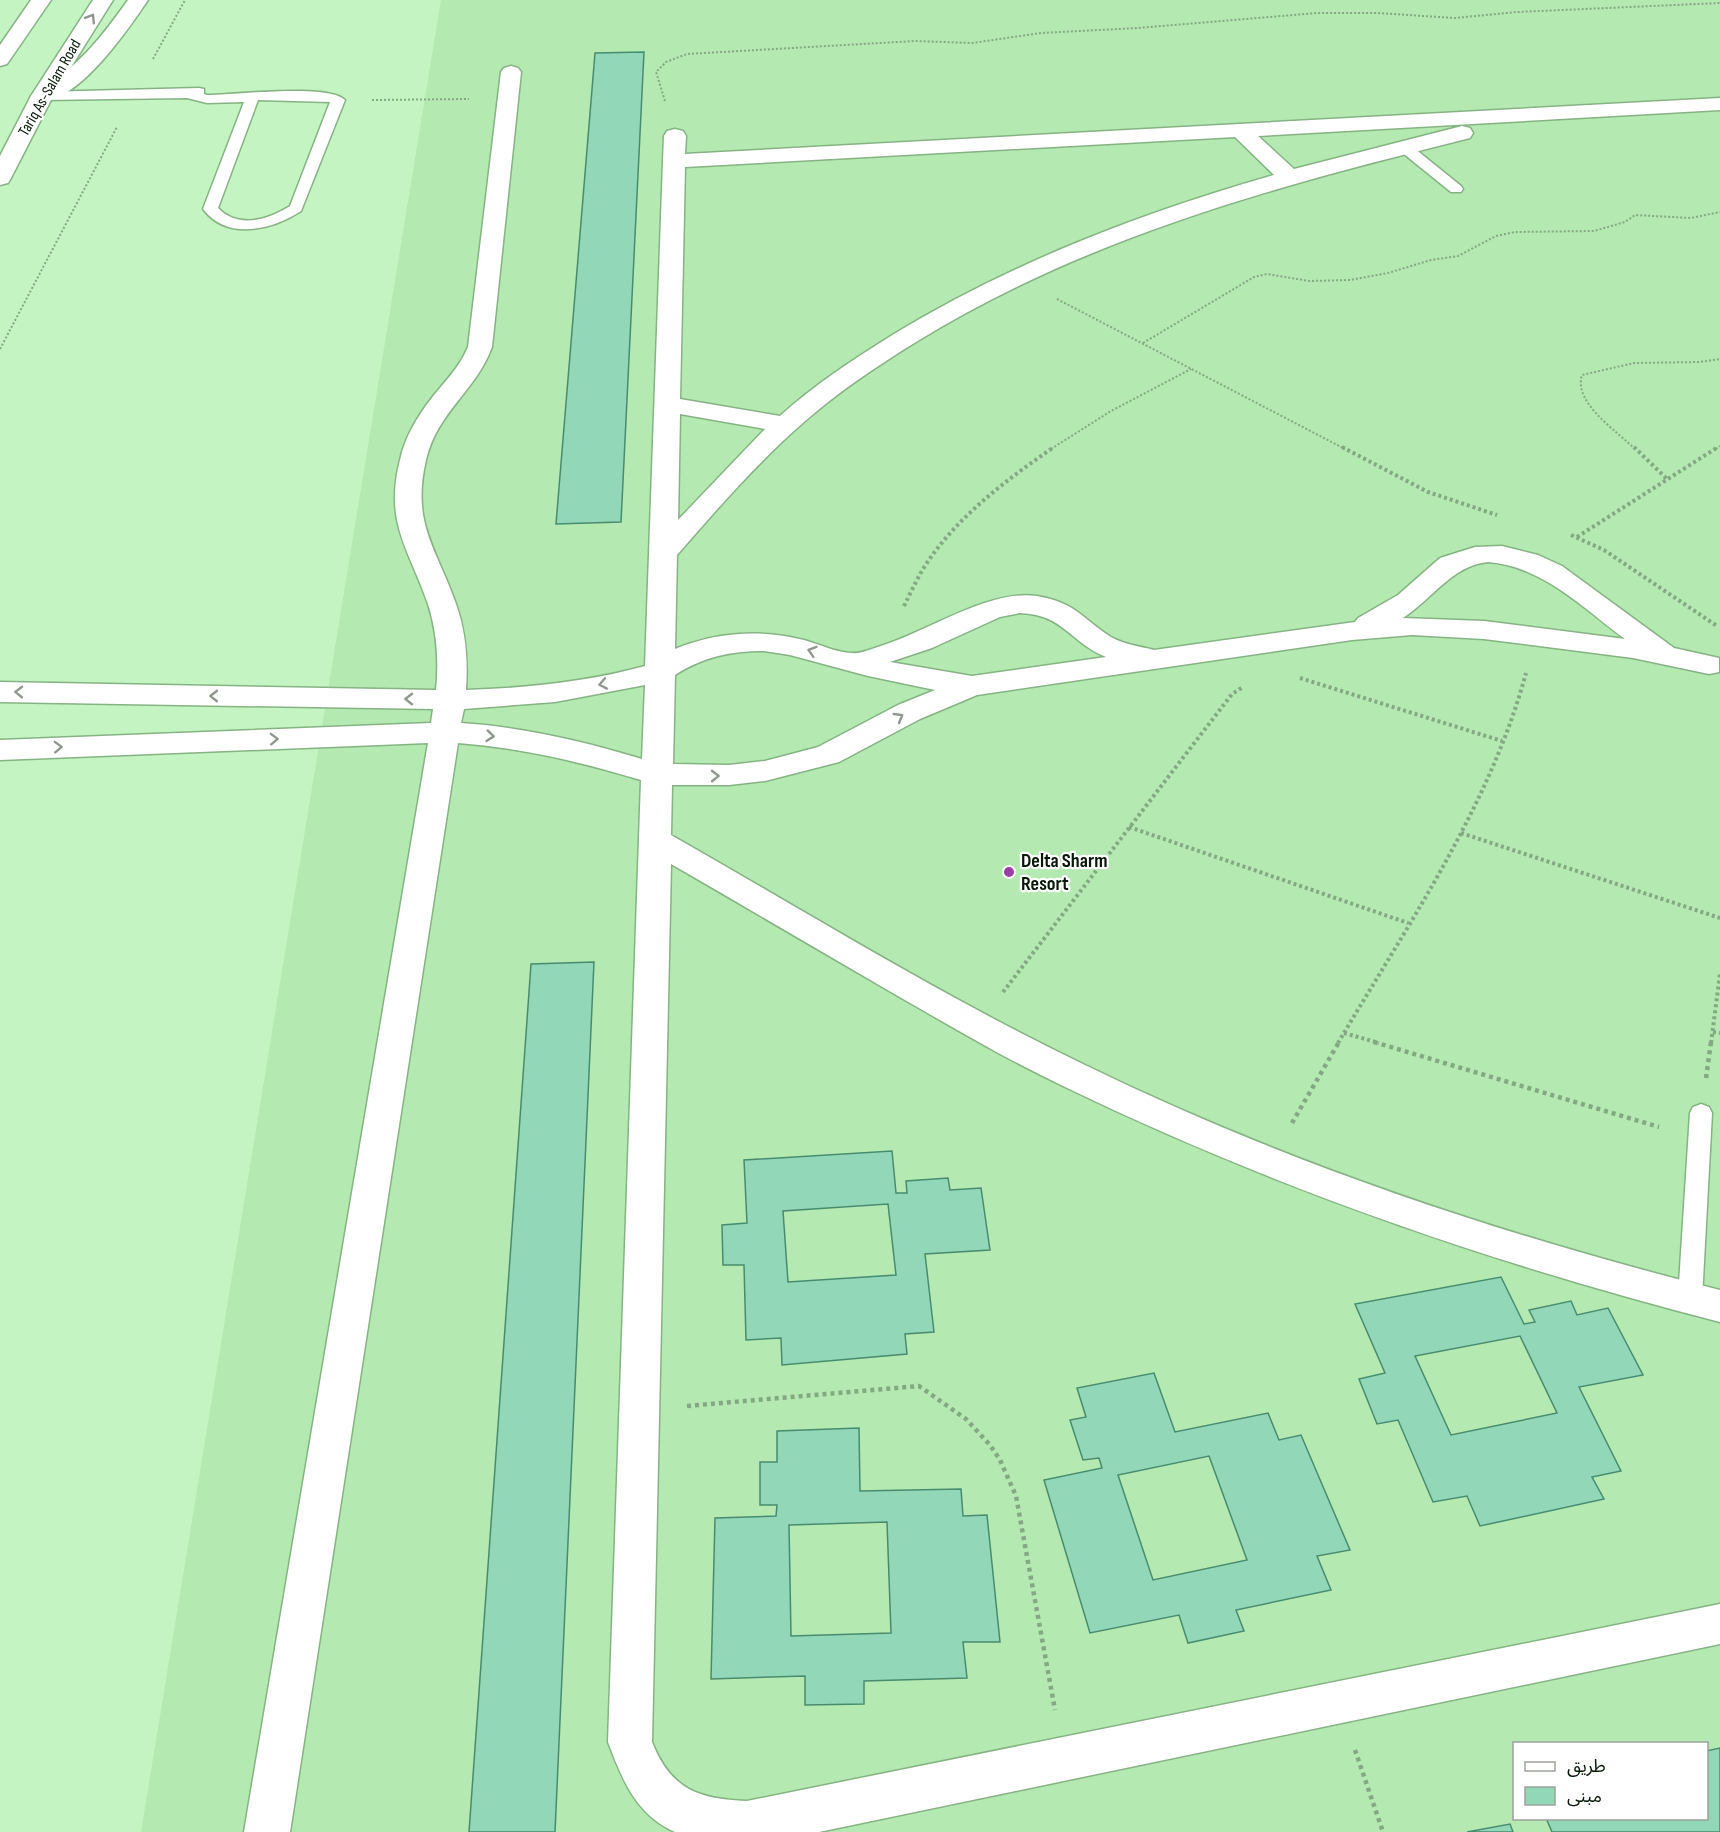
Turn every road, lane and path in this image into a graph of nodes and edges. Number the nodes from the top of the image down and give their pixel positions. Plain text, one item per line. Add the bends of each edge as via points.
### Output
1 (41, 0) edge
2 (103, 0) edge
3 (138, 0) edge
4 (185, 0) edge
5 (1720, 3) edge
6 (6, 44) edge
7 (0, 60) edge
8 (510, 85) joint
9 (134, 95) junction
10 (42, 96) junction
11 (253, 96) junction
12 (338, 100) junction
13 (1720, 104) edge
14 (1534, 115) junction
15 (1239, 129) junction
16 (1404, 147) junction
17 (675, 148) junction
18 (1288, 177) junction
19 (0, 178) edge
20 (1456, 189) dead end
21 (1720, 212) edge
22 (1014, 276) junction
23 (1143, 344) junction
24 (0, 349) edge
25 (1720, 359) edge
26 (1191, 369) junction
27 (667, 404) junction
28 (785, 425) junction
29 (1720, 446) edge
30 (1667, 479) junction
31 (1505, 517) dead end
32 (1567, 534) dead end
33 (1577, 537) junction
34 (664, 553) junction
35 (1720, 628) edge
36 (1352, 631) junction
37 (1536, 635) junction
38 (892, 653) junction
39 (1670, 657) junction
40 (1160, 658) junction
41 (852, 663) junction
42 (1709, 665) dead end
43 (660, 671) junction
44 (1299, 678) dead end
45 (1251, 684) dead end
46 (971, 686) junction
47 (0, 692) edge
48 (450, 700) junction
49 (445, 732) junction
50 (1502, 741) junction
51 (0, 750) edge
52 (657, 774) junction
53 (1129, 827) junction
54 (1461, 833) junction
55 (655, 840) junction
56 (1720, 918) edge
57 (1408, 922) junction
58 (1720, 974) edge
59 (977, 1026) junction
60 (1713, 1032) junction
61 (1344, 1033) junction
62 (1720, 1033) edge
63 (1701, 1113) joint
64 (1700, 1139) junction
65 (1270, 1162) junction
66 (1705, 1302) edge
67 (639, 1410) junction
68 (1720, 1624) edge
69 (1339, 1703) junction
70 (1064, 1758) junction
71 (267, 1832) edge
72 (1383, 1832) edge

1 - 6 street
10 -> 2 street, Tariq As-Salam Road
3 - 10 street via 92,63 72,80
4 - 9 path
5 - 17 path via 1455,18 1317,14 1051,33 972,43 915,41 687,54 666,62 656,72
6 - 7 street
8 - 12 path
8 - 48 street via 480,347 466,375 423,434 407,490 409,521 418,552 433,581 451,637 454,663
9 - 10 lane
9 - 11 lane via 187,94 207,99
9 - 24 path
10 - 19 street, Tariq As-Salam Road
11 - 12 lane via 325,96
11 - 12 lane via 210,209 229,223 267,223 296,208
13 - 14 street
14 - 15 street
14 - 16 street
15 - 17 street
15 - 18 street
16 - 18 street
16 - 20 lane
17 - 27 street
18 - 22 street via 1191,205
21 - 23 path via 1681,218 1635,215 1611,227 1585,232 1515,232 1496,236 1458,256 1350,280 1260,275
22 - 23 path
22 - 28 street via 905,337
23 - 26 path
25 - 30 path via 1692,364 1632,363 1582,375 1581,394 1585,401
26 - 31 path via 1428,492
26 - 38 path via 1075,432 1007,481 961,524 939,547 908,597
27 - 28 street
27 - 34 street
28 - 34 street via 744,461
29 - 30 path
30 - 33 path
32 - 33 path
33 - 35 path via 1621,560
34 - 43 street
36 - 37 street via 1412,626
36 - 39 street via 1408,602 1450,563 1473,556 1500,555 1552,572
36 - 40 street
37 - 39 street
37 - 50 path via 1516,710
38 - 40 street via 986,611 1023,604 1040,605 1068,616 1089,635 1120,652
38 - 41 street
39 - 42 street
40 - 46 street
41 -> 43 street via 797,647 754,642 705,649
41 - 46 street
43 -> 48 street via 554,693
43 - 52 street
44 - 50 path
45 - 53 path via 1232,693
52 -> 46 street via 729,775 797,764 828,755 909,712
48 -> 47 street
48 - 49 street
51 -> 49 street
49 -> 52 street via 573,749
49 - 71 street
50 - 54 path
52 - 55 street
53 - 57 path
53 - 59 path
54 - 56 path
54 - 57 path
55 - 59 street
55 - 67 street
57 - 61 path
58 - 60 path
59 - 65 street via 1073,1075
60 - 62 path
60 - 63 path
61 - 64 path
61 - 65 path
63 - 64 lane
64 - 66 lane
65 - 66 street via 1420,1218 1548,1259
67 - 70 path via 919,1386 949,1403 974,1424 1008,1471 1016,1496
67 - 70 street via 630,1742 645,1778 667,1802 690,1817 718,1824 747,1824
68 - 69 street
69 - 70 street
69 - 72 path

